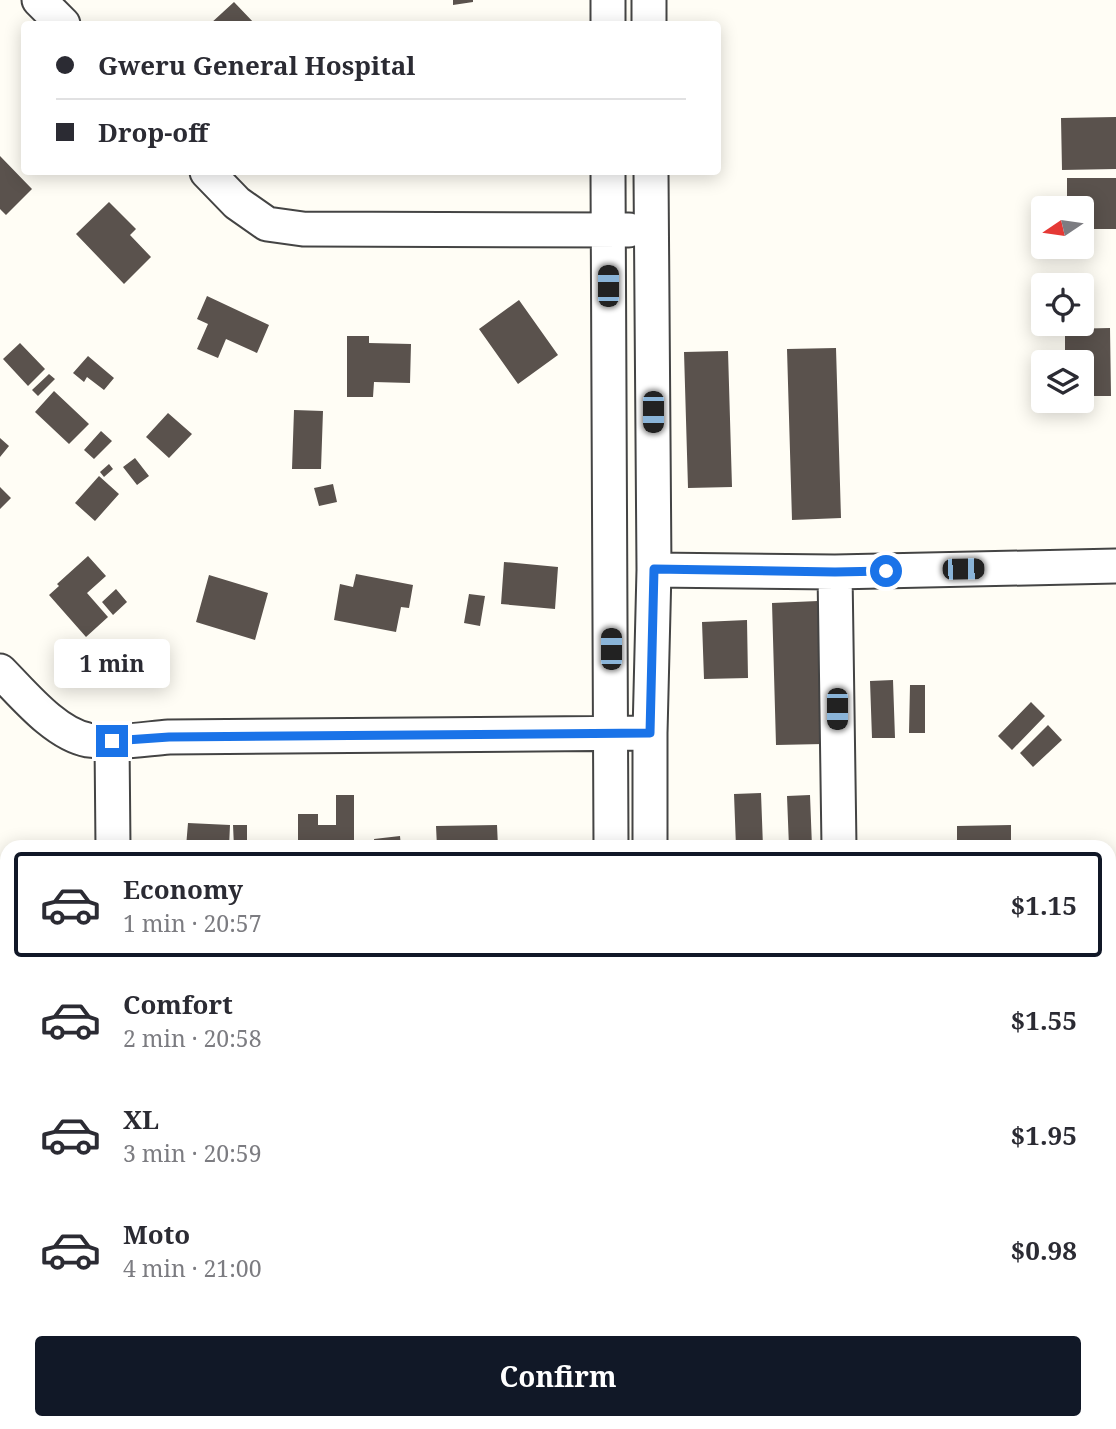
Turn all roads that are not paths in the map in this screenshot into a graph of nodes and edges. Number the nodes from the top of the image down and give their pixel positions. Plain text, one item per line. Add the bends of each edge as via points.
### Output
1 (39, 0) edge
2 (608, 0) edge
3 (649, 0) edge
4 (60, 21) edge
5 (608, 21) edge
6 (649, 21) edge
7 (210, 175) edge
8 (608, 175) edge
9 (651, 175) edge
10 (652, 229) junction
11 (608, 230) junction
12 (1116, 566) edge
13 (654, 569) junction
14 (835, 572) junction
15 (0, 671) edge
16 (611, 733) junction
17 (650, 733) junction
18 (112, 741) junction
19 (113, 840) edge
20 (611, 840) edge
21 (650, 840) edge
22 (839, 840) edge

1 - 4 street
2 - 5 street
3 - 6 street
7 - 11 street via 237,203 267,224 303,229
8 - 11 street
9 - 10 street
10 - 11 street
10 - 13 street
11 - 16 street
12 - 14 street
13 - 14 street
13 - 17 street
14 - 22 street
15 - 18 street via 65,731 87,740
16 - 17 street
16 - 18 street
16 - 20 street
17 - 21 street
18 - 19 street

